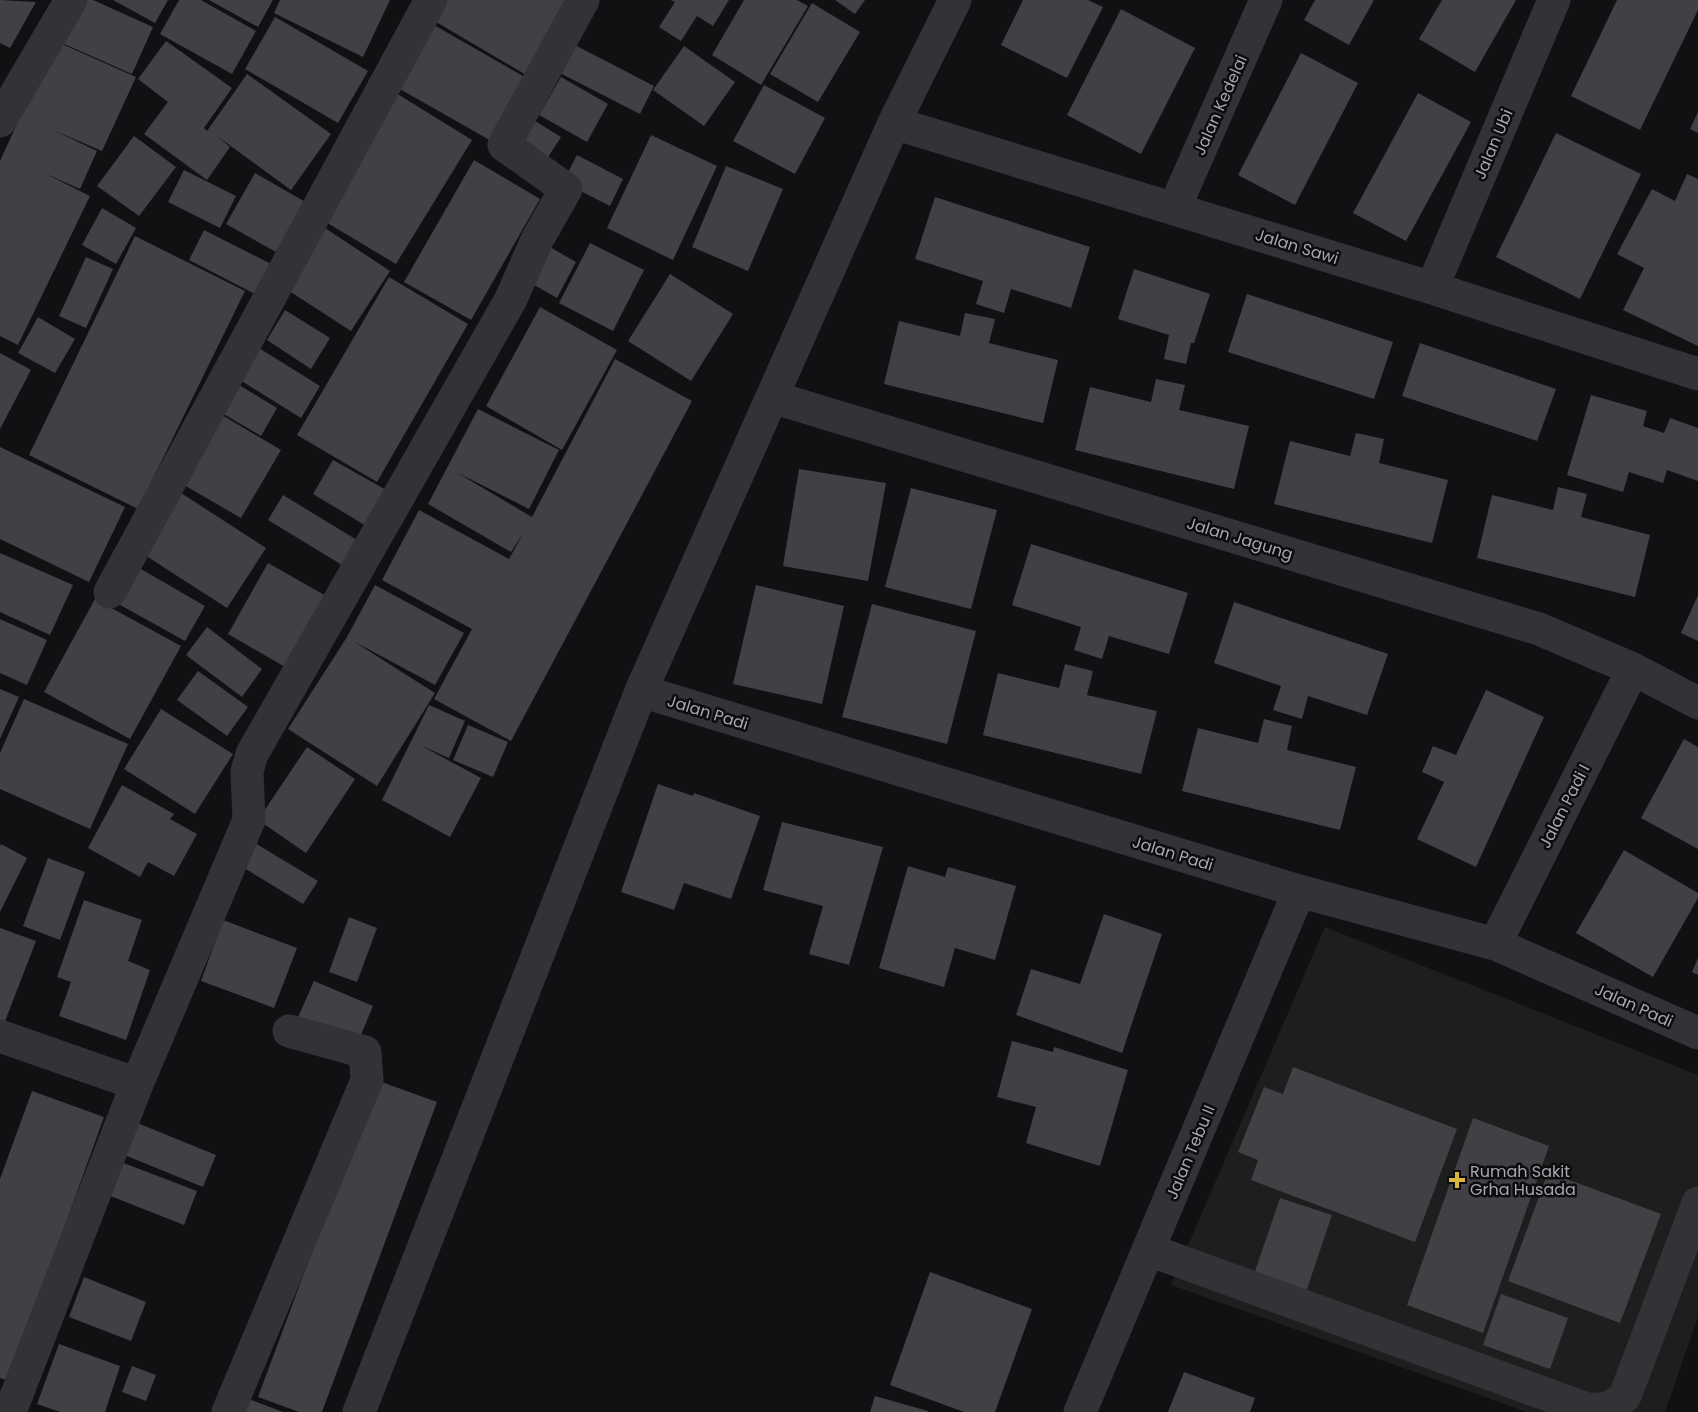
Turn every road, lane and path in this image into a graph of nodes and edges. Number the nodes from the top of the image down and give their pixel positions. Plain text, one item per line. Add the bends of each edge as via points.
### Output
1 (71, 0) edge
2 (432, 0) edge
3 (583, 0) edge
4 (955, 0) edge
5 (1266, 0) edge
6 (1554, 0) edge
7 (0, 121) edge
8 (894, 123) junction
9 (1174, 209) junction
10 (1432, 288) junction
11 (1698, 374) edge
12 (772, 397) junction
13 (110, 592) dead end
14 (1633, 669) junction
15 (641, 692) junction
16 (1698, 703) edge
17 (1299, 891) junction
18 (1495, 944) junction
19 (289, 1030) dead end
20 (1698, 1033) edge
21 (0, 1036) edge
22 (137, 1084) junction
23 (1698, 1203) edge
24 (1149, 1250) junction
25 (1587, 1411) edge
26 (9, 1412) edge
27 (228, 1412) edge
28 (358, 1412) edge
29 (1080, 1412) edge

1 - 7 street
2 - 13 street
3 - 22 street via 504,145 566,189 537,240 511,299 252,754 247,772 249,820
4 - 8 street
5 - 9 street, Jalan Kedelai
6 - 10 street, Jalan Ubi
8 - 9 street, Jalan Sawi
8 - 12 street
9 - 10 street, Jalan Sawi
10 - 11 street, Jalan Sawi
12 - 14 street, Jalan Jagung via 1539,629
12 - 15 street
14 - 16 street, Jalan Jagung
14 - 18 street, Jalan Padi I
15 - 17 street, Jalan Padi
15 - 28 street
17 - 18 street, Jalan Padi
17 - 24 street, Jalan Tebu II
18 - 20 street, Jalan Padi
19 - 27 street via 365,1052 366,1080
21 - 22 street
22 - 26 street
23 - 25 street via 1625,1396 1614,1406
24 - 25 street
24 - 29 street, Jalan Tebu II

